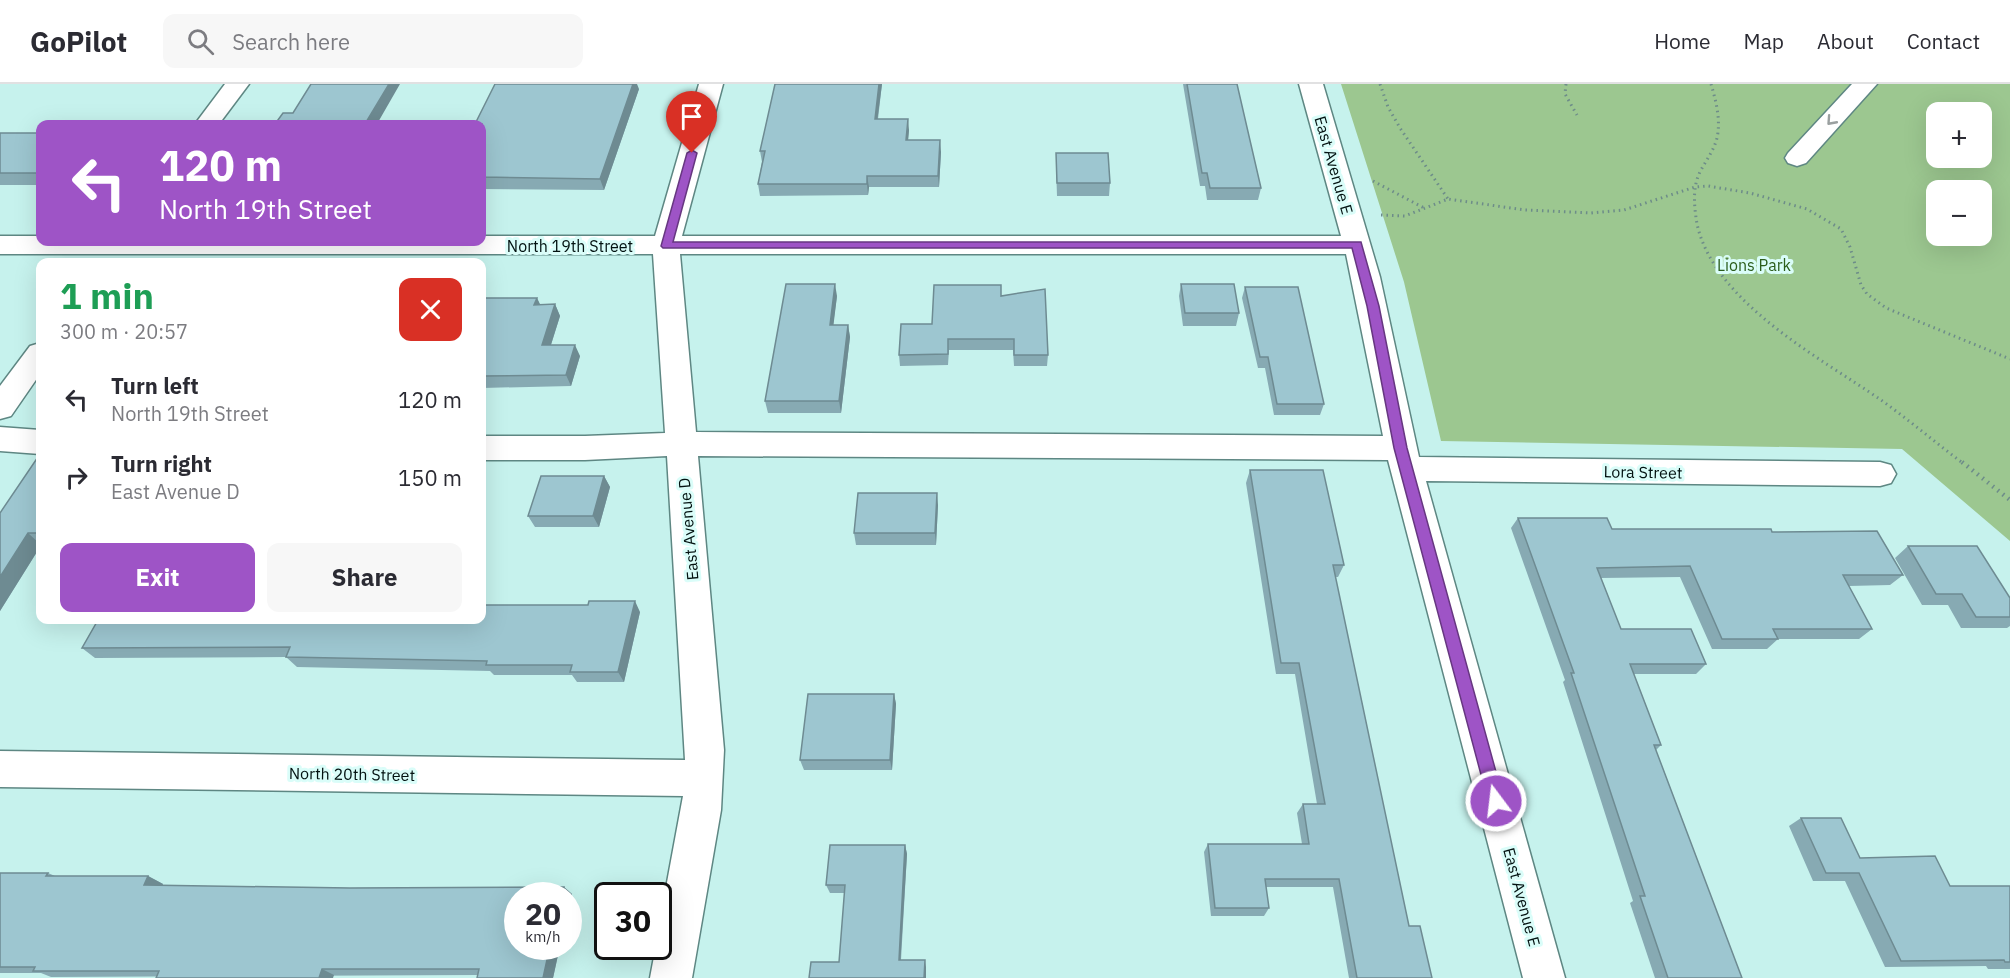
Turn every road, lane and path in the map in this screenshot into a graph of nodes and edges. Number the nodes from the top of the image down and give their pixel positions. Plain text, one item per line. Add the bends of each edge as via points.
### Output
1 (237, 84) edge
2 (711, 84) edge
3 (1311, 84) edge
4 (1380, 84) edge
5 (1566, 84) edge
6 (1711, 84) edge
7 (1865, 84) edge
8 (1577, 115) dead end
9 (210, 120) edge
10 (1797, 159) dead end
11 (1695, 186) junction
12 (1448, 199) junction
13 (1359, 208) junction
14 (1426, 209) junction
15 (1357, 244) junction
16 (0, 245) edge
17 (666, 246) junction
18 (116, 250) edge
19 (36, 358) edge
20 (2010, 359) edge
21 (0, 408) edge
22 (0, 439) edge
23 (36, 442) edge
24 (682, 444) junction
25 (486, 448) edge
26 (1404, 458) junction
27 (1880, 474) dead end
28 (2010, 500) edge
29 (0, 769) edge
30 (704, 778) junction
31 (671, 978) edge
32 (1544, 978) edge

1 - 9 street
2 - 17 street, East Avenue D
3 - 13 street, East Avenue E
4 - 12 path via 1393,118
5 - 8 path via 1565,94
6 - 11 path via 1719,131
7 -> 10 street
11 - 12 path via 1609,212 1525,210
11 - 20 path via 1750,193 1821,216 1841,229 1861,285 1876,302
11 - 28 path via 1696,214 1706,251 1742,300 1884,402
12 - 14 path
13 - 14 path via 1405,216
13 - 14 path via 1378,198 1372,181
13 - 15 street, East Avenue E
15 - 17 street, North 19th Street
15 - 26 street, East Avenue E
16 - 18 street, North 19th Street
17 - 18 street, North 19th Street
17 - 24 street, East Avenue D
19 - 21 street
22 - 23 street
24 - 25 street, Lora Street
24 - 26 street, Lora Street
24 - 30 street, East Avenue D via 704,721
26 - 27 street, Lora Street
26 - 32 street, East Avenue E
29 - 30 street, North 20th Street
30 - 31 street, East Avenue D

